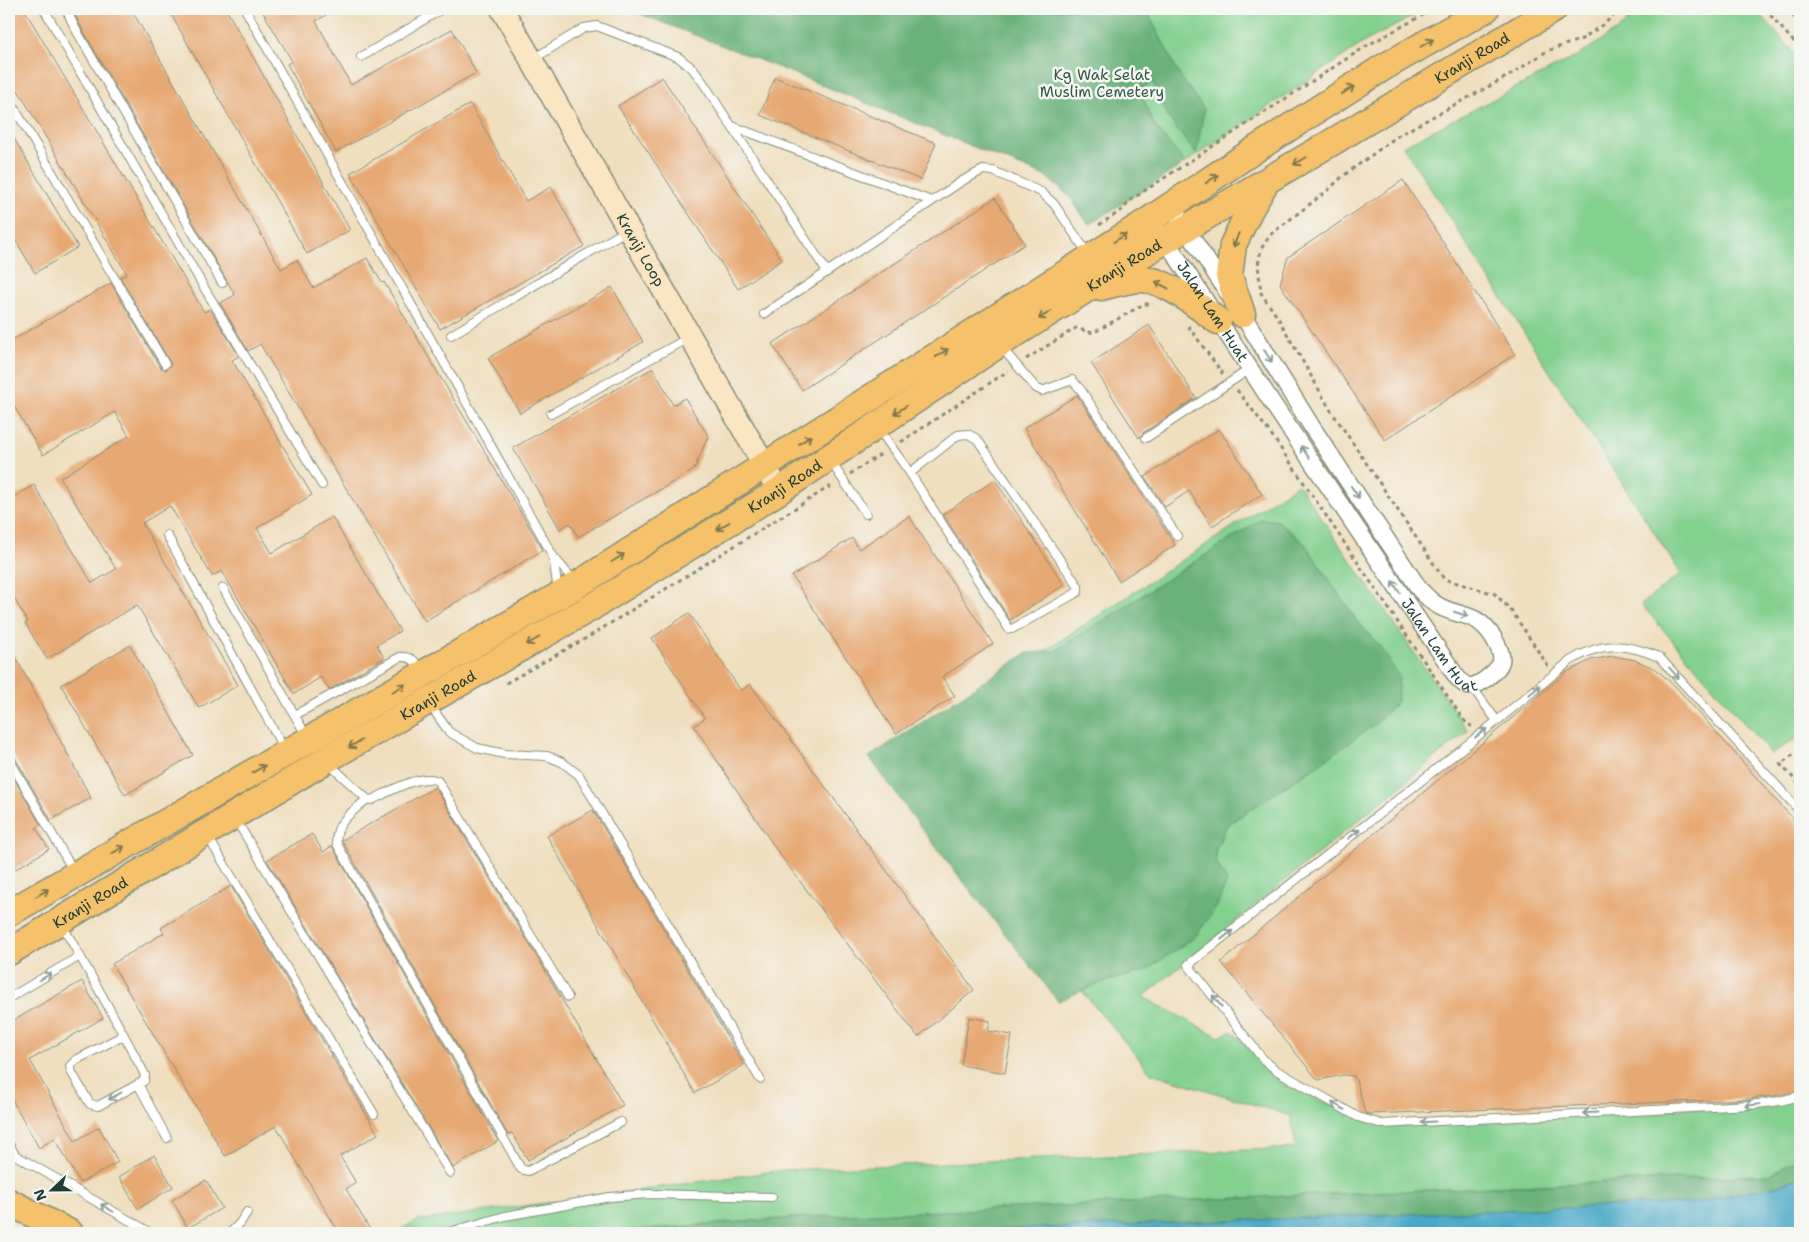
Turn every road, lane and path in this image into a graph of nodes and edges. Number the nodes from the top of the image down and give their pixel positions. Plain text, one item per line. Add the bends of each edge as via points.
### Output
1 (44, 9) edge
2 (66, 9) edge
3 (245, 9) edge
4 (442, 9) edge
5 (502, 9) edge
6 (1486, 9) edge
7 (1554, 9) edge
8 (1621, 9) edge
9 (1765, 9) edge
10 (1800, 49) edge
11 (361, 57) dead end
12 (532, 60) junction
13 (1384, 67) junction
14 (1411, 94) junction
15 (9, 99) edge
16 (732, 126) junction
17 (1353, 170) dead end
18 (1266, 181) junction
19 (931, 201) junction
20 (1161, 212) junction
21 (629, 229) junction
22 (1176, 234) junction
23 (1089, 257) junction
24 (827, 272) junction
25 (222, 284) dead end
26 (1086, 290) junction
27 (764, 314) dead end
28 (1230, 317) junction
29 (450, 335) dead end
30 (690, 337) junction
31 (999, 344) junction
32 (164, 364) dead end
33 (1250, 369) junction
34 (551, 414) dead end
35 (877, 426) junction
36 (1146, 438) dead end
37 (828, 458) junction
38 (764, 466) junction
39 (910, 473) junction
40 (322, 485) dead end
41 (779, 491) junction
42 (866, 514) dead end
43 (167, 535) dead end
44 (1177, 536) dead end
45 (553, 556) junction
46 (223, 588) dead end
47 (568, 590) junction
48 (424, 674) junction
49 (1472, 687) junction
50 (427, 702) junction
51 (295, 715) junction
52 (1497, 721) junction
53 (309, 741) junction
54 (1800, 750) edge
55 (287, 753) junction
56 (9, 759) edge
57 (326, 761) junction
58 (1800, 785) edge
59 (367, 799) junction
60 (1800, 811) edge
61 (234, 816) junction
62 (206, 833) junction
63 (75, 874) junction
64 (9, 912) edge
65 (60, 922) junction
66 (9, 952) edge
67 (80, 956) junction
68 (568, 997) dead end
69 (9, 998) edge
70 (124, 1035) junction
71 (760, 1079) dead end
72 (138, 1084) junction
73 (1800, 1096) edge
74 (374, 1114) dead end
75 (621, 1122) dead end
76 (167, 1138) dead end
77 (9, 1144) edge
78 (450, 1174) dead end
79 (772, 1197) dead end
80 (9, 1202) edge
81 (247, 1212) dead end
82 (70, 1233) edge
83 (148, 1233) edge
84 (230, 1233) edge
85 (446, 1233) edge

1 - 40 lane
2 - 25 lane
3 - 45 lane
4 - 11 lane
5 - 12 street, Kranji Loop
13 -> 6 main road, Kranji Road
7 - 14 main road, Kranji Road
8 - 17 path via 1582,39 1547,51 1399,135
9 - 10 path
12 - 16 lane via 584,28 598,26 678,57 692,68
12 - 21 street, Kranji Loop
13 - 14 main road
20 -> 13 main road, Kranji Road
14 -> 18 main road, Kranji Road
15 - 32 lane
16 - 19 lane
16 - 24 lane
18 - 22 main road, Kranji Road
18 -> 28 main road via 1233,245 1229,276
19 - 23 lane via 975,172 993,171 1040,192 1054,204
19 - 24 lane
20 - 22 street, Jalan Lam Huat
20 - 22 street, Jalan Lam Huat
23 -> 20 main road, Kranji Road
21 - 29 lane
21 - 30 street, Kranji Loop
22 - 26 main road, Kranji Road
22 - 28 street, Jalan Lam Huat
22 - 28 street, Jalan Lam Huat
38 -> 23 main road, Kranji Road
24 - 27 lane
28 -> 26 main road via 1154,280 1140,279
26 -> 31 main road, Kranji Road
28 - 33 street, Jalan Lam Huat via 1232,339
28 -> 49 street, Jalan Lam Huat via 1312,427 1420,590 1434,604 1475,618 1494,638 1501,662 1496,670
30 - 34 lane
30 - 38 street, Kranji Loop
31 -> 35 main road, Kranji Road
31 - 44 lane via 1042,391 1072,380
33 - 36 lane
49 -> 33 street, Jalan Lam Huat via 1466,686 1452,670
35 - 37 main road, Kranji Road
35 - 39 lane
37 - 41 main road, Kranji Road
37 - 42 lane
38 - 41 street, Kranji Loop
47 -> 38 main road, Kranji Road
39 - 39 lane via 958,435 968,434 978,439 1078,586 1078,592 1009,629
41 -> 50 main road, Kranji Road via 592,607
43 - 55 lane
45 - 47 lane
45 - 47 lane
46 - 51 lane
47 - 48 main road, Kranji Road
48 - 51 lane via 413,658 400,657
53 -> 48 main road, Kranji Road
49 - 52 lane
50 -> 57 main road, Kranji Road
50 - 71 lane via 449,732 478,748 505,754 547,756 579,775
51 - 53 lane
52 -> 60 lane via 1583,652 1613,645 1646,651 1659,657
73 -> 52 lane via 1750,1105 1382,1124 1358,1117 1276,1070 1263,1059 1188,965
53 - 55 main road, Kranji Road
54 - 58 path via 1780,764
63 -> 55 main road, Kranji Road
56 - 63 lane
57 - 59 lane
57 - 61 main road, Kranji Road
59 - 68 lane via 372,800 407,783 433,778 438,781
59 - 75 lane via 340,824 335,836 337,844 521,1169 528,1171
61 - 62 main road, Kranji Road
61 - 78 lane
62 - 65 main road, Kranji Road
62 - 74 lane
64 -> 63 main road, Kranji Road
65 - 66 main road, Kranji Road
65 - 67 lane
69 -> 67 lane
67 - 70 lane
70 - 72 lane via 145,1075 144,1081
72 -> 70 lane via 93,1106 70,1068 76,1060
72 - 76 lane
83 -> 77 lane via 15,1155
79 - 85 lane via 649,1194 610,1197 505,1216
80 - 82 main road
81 - 84 lane

